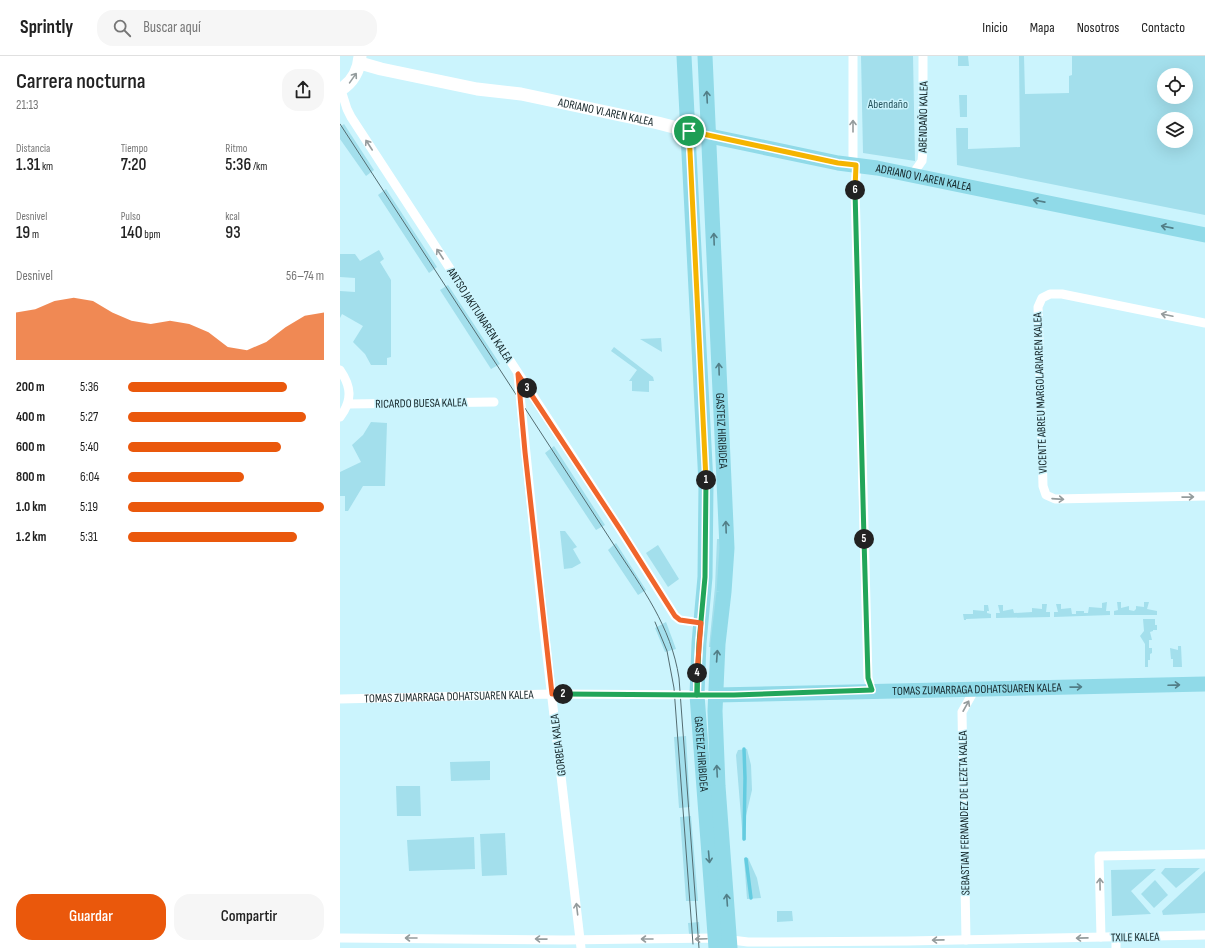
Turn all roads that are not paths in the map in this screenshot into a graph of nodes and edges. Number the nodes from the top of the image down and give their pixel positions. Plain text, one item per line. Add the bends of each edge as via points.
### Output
1 (684, 56) edge
2 (705, 56) edge
3 (853, 56) edge
4 (923, 56) edge
5 (360, 59) edge
6 (341, 90) edge
7 (689, 131) junction
8 (709, 136) junction
9 (855, 165) junction
10 (912, 175) junction
11 (1205, 234) edge
12 (1205, 323) edge
13 (340, 370) edge
14 (518, 374) junction
15 (494, 402) dead end
16 (348, 404) junction
17 (340, 416) edge
18 (1205, 496) edge
19 (701, 623) junction
20 (1205, 684) edge
21 (975, 689) junction
22 (872, 690) junction
23 (552, 694) junction
24 (697, 695) junction
25 (715, 695) junction
26 (340, 699) edge
27 (1205, 854) edge
28 (1205, 935) edge
29 (340, 938) edge
30 (1100, 938) junction
31 (1116, 938) junction
32 (966, 940) junction
33 (723, 943) edge
34 (581, 944) edge
35 (908, 944) edge
36 (1116, 948) edge

1 - 7 main road, GASTEIZ HIRIBIDEA
8 -> 2 main road, GASTEIZ HIRIBIDEA
9 -> 3 street
4 - 10 street, ABENDAÑO KALEA via 922,161
6 -> 5 main road via 356,74
5 - 7 main road, ADRIANO VI.AREN KALEA via 381,69 477,89 521,94
14 -> 6 street, ANTSO JAKITUNAREN KALEA via 351,117
7 - 8 main road, ADRIANO VI.AREN KALEA
7 - 19 main road, GASTEIZ HIRIBIDEA via 706,484 705,577
8 - 9 main road, ADRIANO VI.AREN KALEA
25 -> 8 main road, GASTEIZ HIRIBIDEA via 727,548
9 - 10 main road, ADRIANO VI.AREN KALEA
9 - 22 street via 868,678
11 -> 10 main road, ADRIANO VI.AREN KALEA
12 -> 18 street, VICENTE ABREU MARGOLARIAREN KALEA via 1062,294 1050,294 1042,298 1038,307 1043,486 1046,495 1055,499
13 - 16 street via 348,384
14 - 19 street, ANTSO JAKITUNAREN KALEA via 675,616 680,620
14 - 23 street, GORBEIA KALEA
15 - 16 street, RICARDO BUESA KALEA
16 - 17 street
19 - 24 main road, GASTEIZ HIRIBIDEA
21 -> 20 main road, TOMAS ZUMARRAGA DOHATSUAREN KALEA
21 - 22 main road, TOMAS ZUMARRAGA DOHATSUAREN KALEA
32 -> 21 street, SEBASTIAN FERNANDEZ DE LEZETA KALEA via 962,712
22 - 25 main road, TOMAS ZUMARRAGA DOHATSUAREN KALEA
23 - 24 street, TOMAS ZUMARRAGA DOHATSUAREN KALEA
23 - 26 street, TOMAS ZUMARRAGA DOHATSUAREN KALEA
34 -> 23 street, GORBEIA KALEA
24 - 25 street, TOMAS ZUMARRAGA DOHATSUAREN KALEA
24 -> 33 main road, GASTEIZ HIRIBIDEA
33 -> 25 main road, GASTEIZ HIRIBIDEA
30 -> 27 street via 1100,856
28 - 31 street, TXILE KALEA
34 -> 29 street, TXILE KALEA
30 - 31 street, TXILE KALEA
30 -> 32 street, TXILE KALEA
31 - 36 street
32 -> 35 street, TXILE KALEA
33 -> 34 street, TXILE KALEA
33 - 35 street, TXILE KALEA

